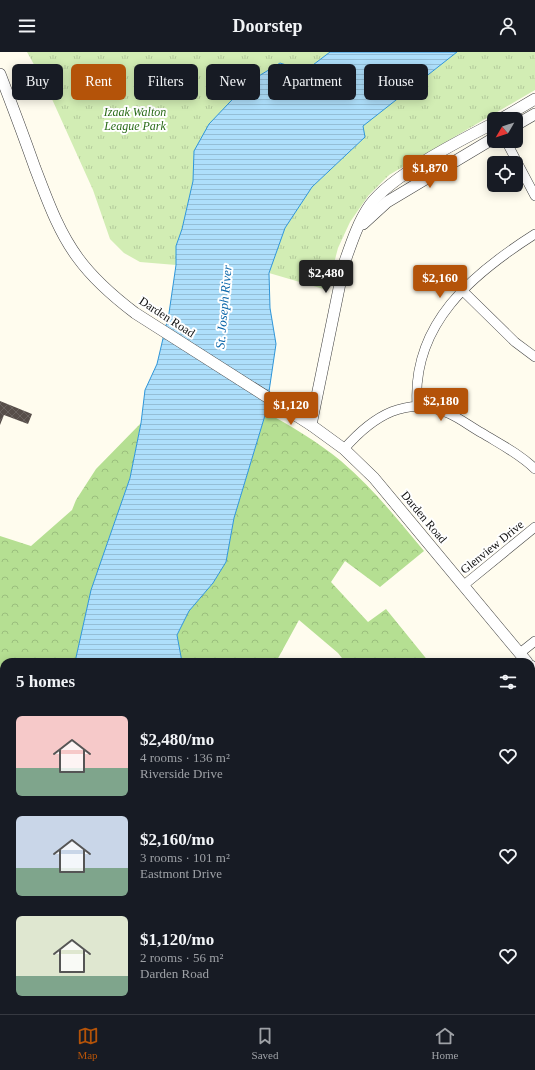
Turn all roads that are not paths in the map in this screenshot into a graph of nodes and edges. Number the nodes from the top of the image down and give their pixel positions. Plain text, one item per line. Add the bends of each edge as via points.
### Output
1 (0, 74) edge
2 (535, 99) edge
3 (513, 112) edge
4 (535, 114) edge
5 (523, 121) edge
6 (487, 127) edge
7 (487, 142) edge
8 (510, 148) edge
9 (535, 196) edge
10 (358, 228) junction
11 (535, 234) edge
12 (463, 291) junction
13 (535, 357) edge
14 (417, 405) junction
15 (311, 425) junction
16 (344, 450) junction
17 (535, 468) edge
18 (535, 527) edge
19 (464, 586) junction
20 (535, 640) edge
21 (520, 653) junction
22 (524, 658) edge

1 - 15 street, Darden Road via 48,203 69,246 94,278 135,313
2 - 3 street
4 - 5 street
6 - 10 street via 391,184 370,206
7 - 10 street via 387,202
8 - 9 street
10 - 15 street via 344,264
11 - 12 street via 505,255
12 - 13 street via 515,342
12 - 14 street via 442,314 425,345 416,378
14 - 16 street via 398,409 381,418 357,436
14 - 17 street via 452,415 516,453
15 - 16 street, Darden Road
16 - 19 street, Darden Road via 374,478
18 - 19 street, Glenview Drive
19 - 21 street, Darden Road
20 - 21 street
21 - 22 street, Darden Road

